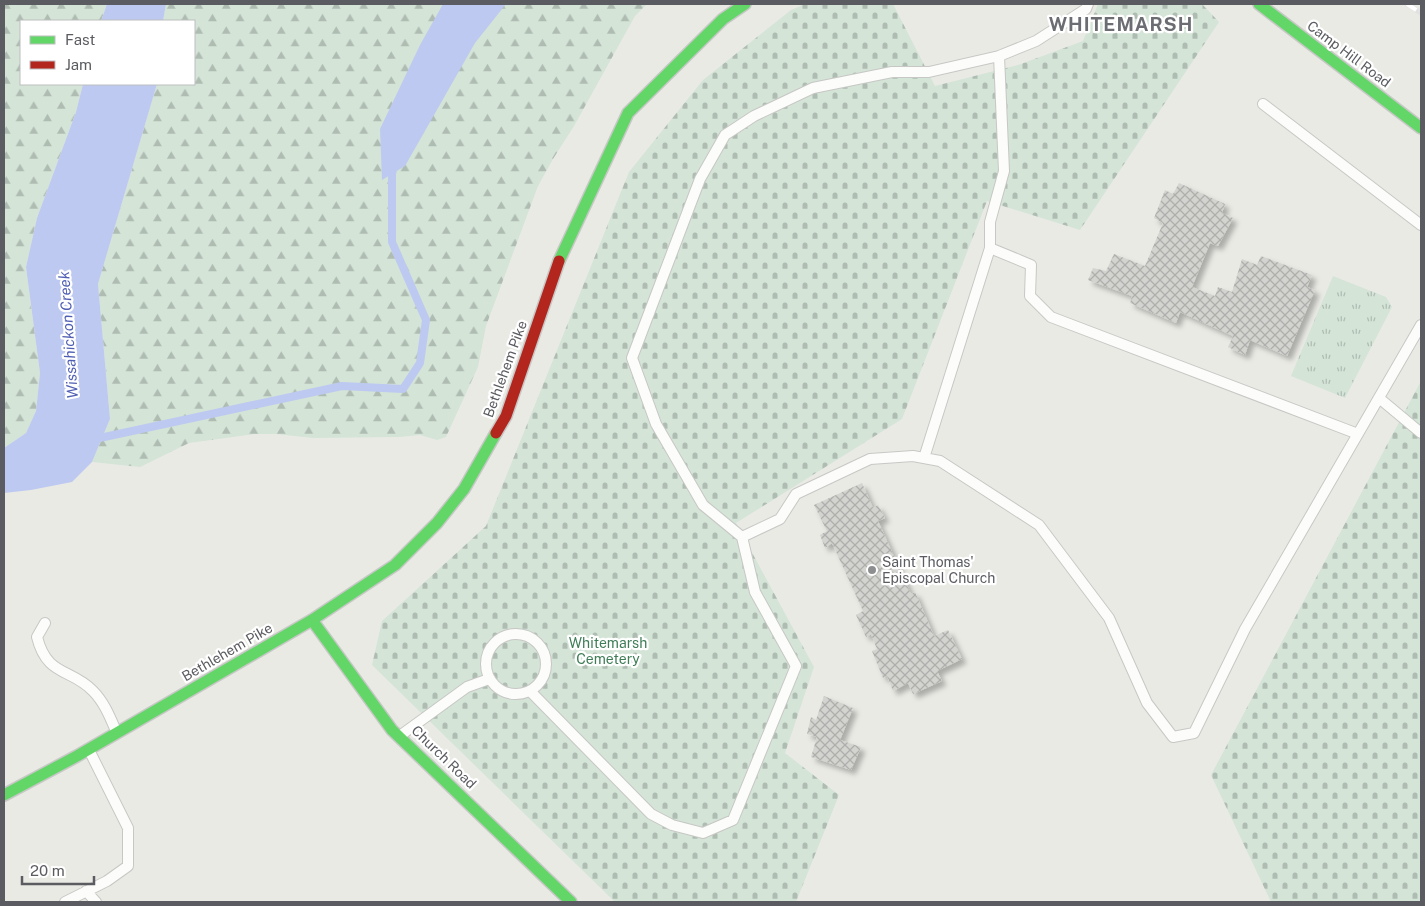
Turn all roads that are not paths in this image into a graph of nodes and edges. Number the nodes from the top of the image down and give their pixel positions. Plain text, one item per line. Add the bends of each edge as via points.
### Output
1 (745, 4) edge
2 (1088, 4) edge
3 (1258, 4) edge
4 (999, 56) junction
5 (1263, 104) dead end
6 (1421, 128) edge
7 (1421, 224) edge
8 (990, 248) junction
9 (1421, 325) edge
10 (1379, 398) junction
11 (1421, 433) edge
12 (1358, 434) junction
13 (924, 458) junction
14 (742, 538) junction
15 (312, 620) junction
16 (46, 623) dead end
17 (489, 679) junction
18 (530, 691) junction
19 (117, 733) junction
20 (400, 736) junction
21 (89, 749) junction
22 (4, 795) edge
23 (86, 891) junction
24 (65, 902) edge
25 (96, 902) edge
26 (571, 902) edge

1 - 15 main road, Bethlehem Pike via 723,19 628,113 557,266 506,416 464,489 395,564
2 - 4 lane via 1086,9 1036,41
3 - 6 main road, Camp Hill Road
4 - 8 lane via 1004,171 990,222
4 - 14 lane via 929,72 892,72 813,88 754,116 725,135 700,179 632,358 656,424 703,504
5 - 7 lane
8 - 12 lane via 1031,265 1030,296 1051,317
8 - 13 lane
9 - 10 lane
10 - 11 lane
10 - 12 lane
12 - 13 lane via 1244,629 1194,733 1173,737 1147,703 1109,618 1039,525 940,461
13 - 14 lane via 870,459 796,494 780,519
14 - 18 lane via 755,592 796,666 733,820 703,833 672,825 651,814
15 - 19 main road, Bethlehem Pike
15 - 20 main road, Church Road via 392,730
16 - 19 lane via 38,637 41,651 64,674 93,690
17 - 18 lane via 503,692 521,694
17 - 18 lane via 486,659 496,641 504,636 524,635 534,640 546,656 544,676
17 - 20 lane via 467,687
19 - 21 main road, Bethlehem Pike
20 - 26 main road, Church Road
21 - 22 main road, Bethlehem Pike
21 - 23 lane via 128,828 128,866
23 - 24 lane
23 - 25 lane

